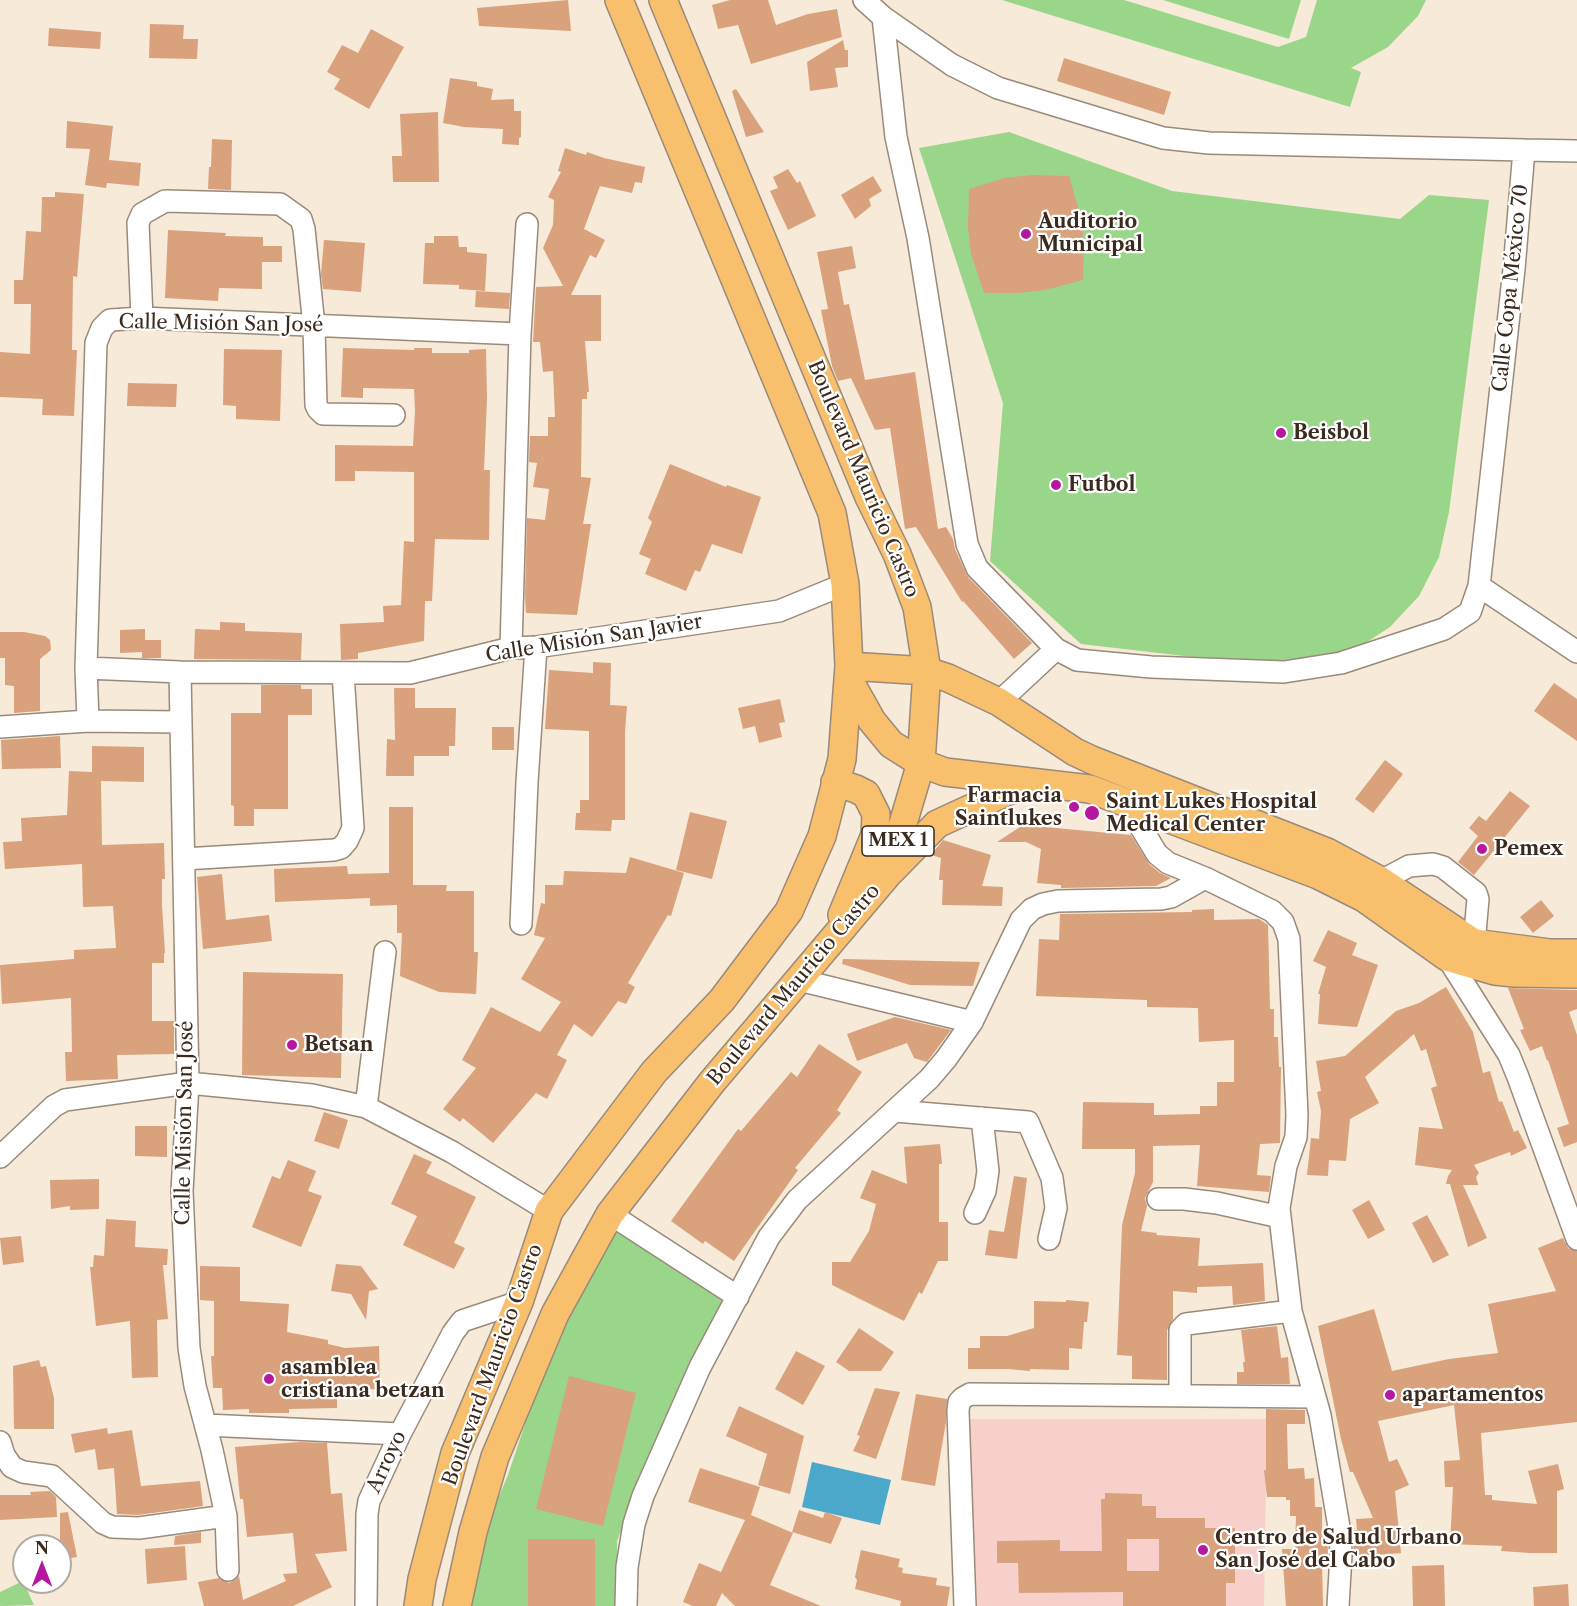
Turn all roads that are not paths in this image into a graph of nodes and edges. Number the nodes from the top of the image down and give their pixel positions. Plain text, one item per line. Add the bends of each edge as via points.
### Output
1 (619, 0) edge
2 (663, 0) edge
3 (864, 0) edge
4 (884, 17) junction
5 (1524, 150) junction
6 (1577, 151) edge
7 (527, 224) dead end
8 (142, 318) junction
9 (314, 326) junction
10 (520, 334) junction
11 (394, 415) dead end
12 (845, 584) junction
13 (1479, 586) junction
14 (536, 646) junction
15 (511, 648) junction
16 (1056, 649) junction
17 (1577, 652) edge
18 (86, 668) junction
19 (927, 671) junction
20 (180, 672) junction
21 (849, 672) junction
22 (343, 673) junction
23 (999, 702) junction
24 (88, 721) junction
25 (181, 722) junction
26 (0, 727) edge
27 (921, 764) junction
28 (1029, 781) junction
29 (835, 782) junction
30 (1125, 801) junction
31 (184, 859) junction
32 (888, 874) junction
33 (1205, 878) junction
34 (1373, 889) junction
35 (521, 924) dead end
36 (830, 944) junction
37 (385, 952) dead end
38 (1577, 953) edge
39 (1465, 955) junction
40 (1577, 974) edge
41 (799, 980) junction
42 (972, 1022) junction
43 (189, 1083) junction
44 (366, 1107) junction
45 (895, 1111) junction
46 (982, 1118) junction
47 (0, 1157) edge
48 (1158, 1199) dead end
49 (549, 1211) junction
50 (610, 1214) junction
51 (975, 1214) dead end
52 (1280, 1217) junction
53 (1049, 1239) dead end
54 (1577, 1239) edge
55 (738, 1297) junction
56 (519, 1302) junction
57 (1291, 1311) junction
58 (1180, 1396) junction
59 (1315, 1397) junction
60 (206, 1425) junction
61 (400, 1434) junction
62 (2, 1451) edge
63 (226, 1516) junction
64 (228, 1570) dead end
65 (422, 1579) junction
66 (366, 1606) edge
67 (409, 1606) edge
68 (418, 1606) edge
69 (457, 1606) edge
70 (626, 1606) edge
71 (965, 1606) edge
72 (1338, 1606) edge

1 - 12 main road, Boulevard Mauricio Castro via 832,513
2 - 19 main road, Boulevard Mauricio Castro / MEX 1 via 869,497 901,564 917,607
3 - 4 street
4 - 5 street via 952,65 998,88 1163,138 1209,143
4 - 16 street via 896,137 918,238 967,544 977,568
5 - 6 street
5 - 13 street, Calle Copa México 70
7 - 10 street
8 - 9 street, Calle Misión San José
8 - 9 street via 138,223 142,214 165,201 280,204 301,219 304,229
8 - 18 street, Calle Misión San José via 110,320 96,343
9 - 10 street, Calle Misión San José
9 - 11 street via 316,405 320,412
10 - 15 street
12 - 14 street, Calle Misión San Javier via 779,610
12 - 21 main road, Boulevard Mauricio Castro
13 - 16 street, Calle Copa México 70 via 1470,612 1444,629 1341,663 1284,672 1077,660
13 - 17 street
14 - 15 street, Calle Misión San Javier
14 - 35 street
15 - 22 street, Calle Misión San Javier via 410,673
16 - 23 street
18 - 20 street, Calle Misión San Javier
18 - 24 street, Calle Misión San José
19 - 21 main road
19 - 23 main road
19 - 27 main road, Boulevard Mauricio Castro / MEX 1
20 - 22 street, Calle Misión San Javier
20 - 25 street, Calle Misión San José
21 - 27 main road via 872,721 891,744
21 - 29 main road, Boulevard Mauricio Castro via 842,759
22 - 31 street via 353,828 347,841 341,848
23 - 34 main road via 1084,756 1327,852
24 - 25 street
24 - 26 street
25 - 31 street, Calle Misión San José
27 - 28 main road via 945,772
27 - 32 main road, Boulevard Mauricio Castro / MEX 1
28 - 30 main road via 1090,789
28 - 32 main road via 937,824
29 - 36 main road via 866,794 876,814 874,835
29 - 49 main road, Boulevard Mauricio Castro via 822,836 789,911 722,1000 654,1072
30 - 33 street via 1157,854 1168,863
30 - 34 main road via 1318,875
31 - 43 street, Calle Misión San José
32 - 36 main road, Boulevard Mauricio Castro / MEX 1
33 - 42 street via 1161,899 1058,901 1032,909 1021,920
33 - 52 street via 1272,911 1283,922 1289,939 1297,1115 1296,1137 1282,1183
34 - 39 main road
34 - 39 street via 1409,866 1443,867 1476,893 1478,905
36 - 41 main road, Boulevard Mauricio Castro / MEX 1
37 - 44 street
38 - 39 main road
39 - 40 main road via 1514,973
39 - 54 street via 1518,1077
41 - 42 street
41 - 50 main road, Boulevard Mauricio Castro / MEX 1 via 712,1082
42 - 45 street via 929,1079
43 - 44 street via 312,1095
43 - 47 street via 65,1100
43 - 60 street, Calle Misión San José via 182,1191 189,1348
44 - 49 street via 452,1152
45 - 46 street
45 - 55 street via 797,1200 769,1237
46 - 51 street via 988,1171
46 - 53 street via 1028,1122 1052,1178 1056,1208
48 - 52 street via 1217,1203
49 - 56 main road, Boulevard Mauricio Castro
50 - 55 street
50 - 69 main road, Boulevard Mauricio Castro / MEX 1 via 555,1314 495,1457 472,1532
52 - 57 street
55 - 70 street via 700,1367 643,1496 627,1567
56 - 61 street, Arroyo via 462,1322
56 - 65 main road, Boulevard Mauricio Castro via 455,1454
57 - 58 street via 1186,1323 1180,1330
57 - 59 street
58 - 59 street
58 - 71 street via 970,1394 963,1398 958,1411
59 - 72 street via 1340,1533
60 - 61 street
60 - 63 street, Calle Misión San José
61 - 66 street, Arroyo via 369,1501
62 - 63 street via 12,1467 52,1476 112,1527 139,1528
63 - 64 street, Calle Misión San José
65 - 67 street
65 - 68 main road, Boulevard Mauricio Castro

